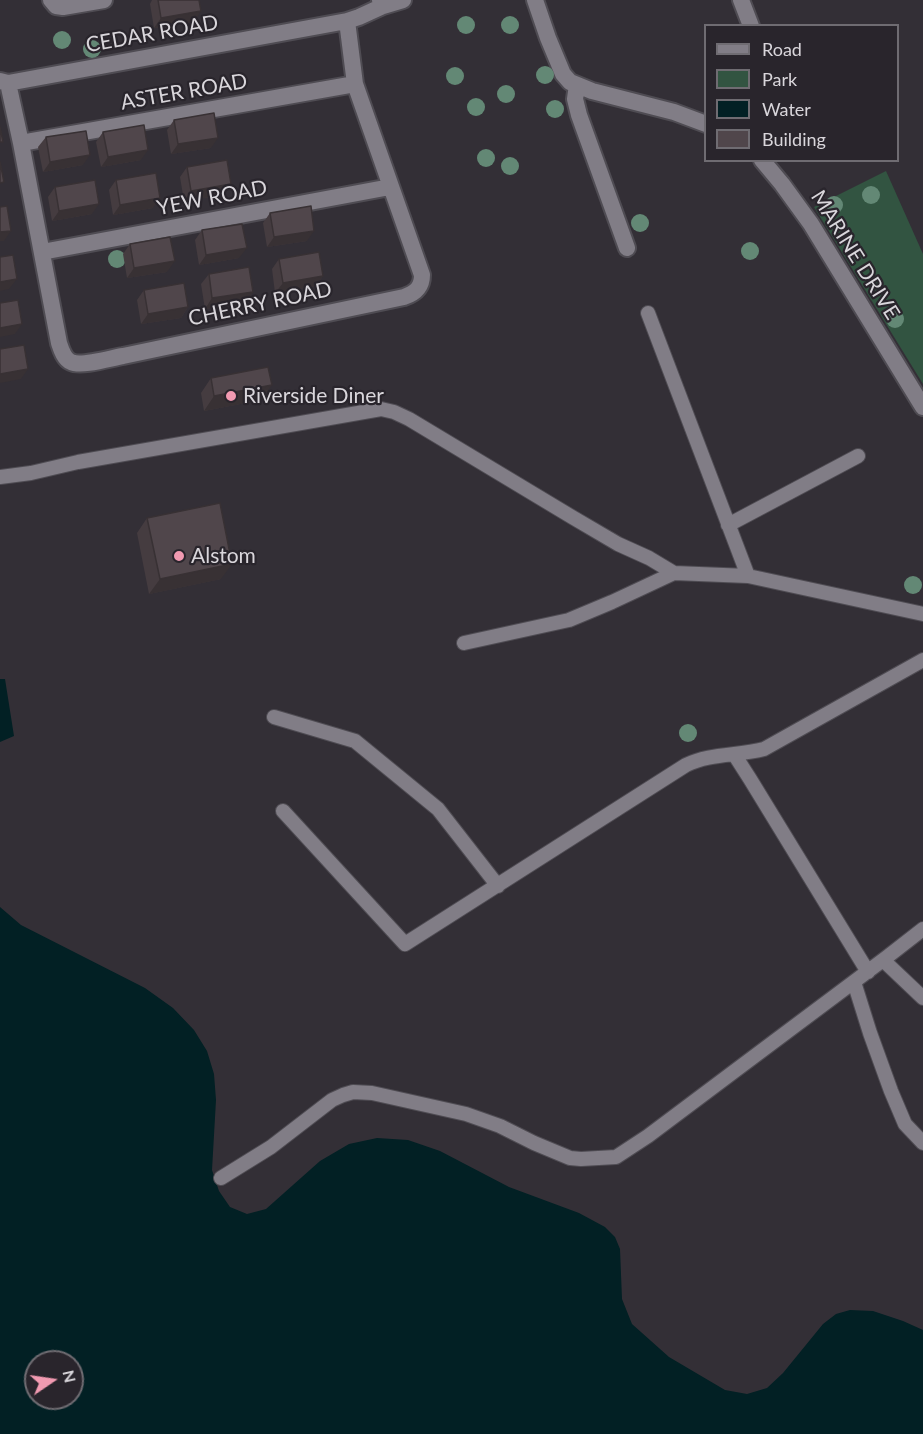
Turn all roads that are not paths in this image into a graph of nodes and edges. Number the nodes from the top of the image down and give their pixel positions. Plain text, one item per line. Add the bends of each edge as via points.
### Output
1 (51, 0) edge
2 (104, 0) edge
3 (403, 0) edge
4 (535, 0) edge
5 (741, 0) edge
6 (381, 3) edge
7 (347, 21) junction
8 (750, 24) edge
9 (4, 82) edge
10 (355, 84) junction
11 (577, 85) junction
12 (704, 124) edge
13 (21, 143) junction
14 (764, 162) edge
15 (390, 187) junction
16 (627, 248) dead end
17 (42, 252) junction
18 (648, 313) dead end
19 (923, 407) edge
20 (858, 456) dead end
21 (0, 477) edge
22 (728, 525) junction
23 (674, 573) junction
24 (748, 576) junction
25 (923, 614) edge
26 (464, 643) dead end
27 (923, 660) edge
28 (274, 717) dead end
29 (734, 754) junction
30 (283, 811) dead end
31 (498, 886) junction
32 (923, 928) edge
33 (883, 960) junction
34 (868, 972) junction
35 (854, 982) junction
36 (923, 998) edge
37 (923, 1143) edge
38 (221, 1178) dead end

1 - 2 street via 63,7
3 - 6 street
4 - 11 street via 563,74
5 - 8 street
6 - 7 street
7 - 9 street, CEDAR ROAD
7 - 10 street, CHERRY ROAD
9 - 13 street, CHERRY ROAD
10 - 13 street, ASTER ROAD
10 - 15 street, CHERRY ROAD
11 - 12 street
11 - 16 street via 579,115
13 - 17 street, CHERRY ROAD
14 - 19 street, MARINE DRIVE via 811,224
15 - 17 street, YEW ROAD
15 - 17 street, CHERRY ROAD via 422,275 416,292 102,360 74,364 61,350
18 - 22 lane
20 - 22 lane
21 - 23 lane via 381,409 409,419 618,544
22 - 24 lane
23 - 24 lane
23 - 26 lane via 569,621
24 - 25 lane
27 - 29 lane via 768,747
28 - 31 lane via 355,741 438,809
29 - 31 lane via 703,758 686,765
29 - 34 lane
30 - 31 lane via 405,944
32 - 33 lane
33 - 34 lane
33 - 36 lane
34 - 35 lane
35 - 37 lane via 905,1124
35 - 38 lane via 616,1157 570,1158 466,1114 353,1092 332,1100 271,1148

